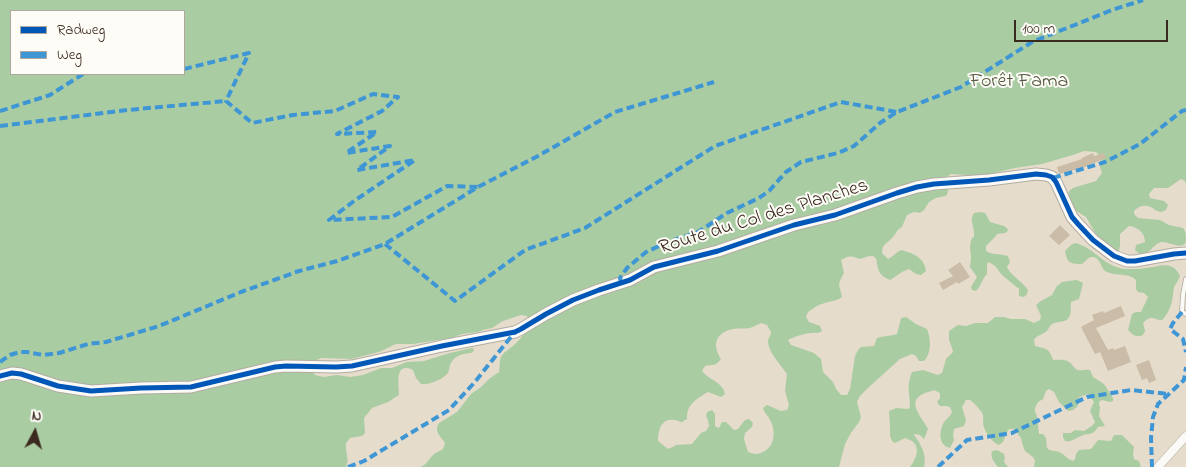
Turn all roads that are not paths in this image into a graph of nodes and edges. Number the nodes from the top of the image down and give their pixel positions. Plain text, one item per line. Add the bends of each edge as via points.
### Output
1 (1186, 253) edge
2 (1186, 279) edge
3 (1186, 314) edge
4 (0, 376) edge
5 (1186, 436) edge
6 (1158, 467) edge

1 - 4 street, Route du Col des Planches via 1135,262 1114,256 1092,240 1072,217 1056,182 1046,175 941,183 917,187 835,215 654,268 573,300 515,332 367,363 336,367 275,367 191,387 91,391 58,386 21,374
2 - 3 lane via 1182,312
5 - 6 street

